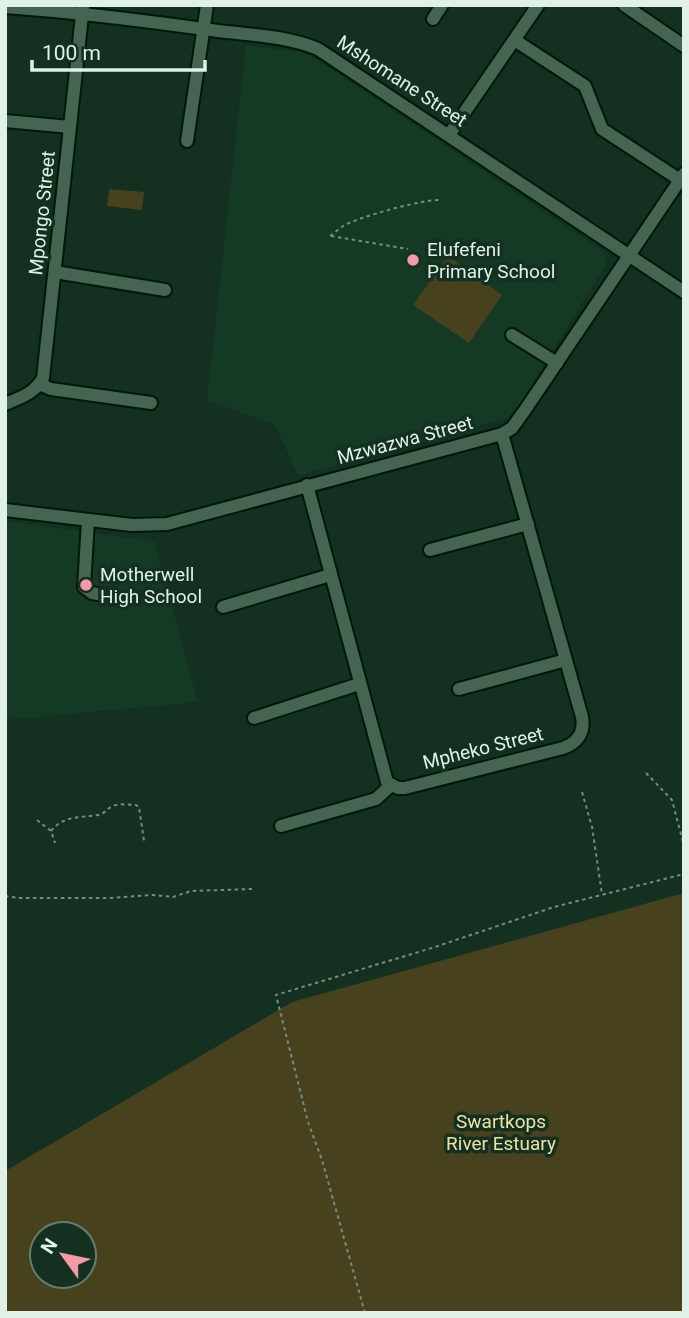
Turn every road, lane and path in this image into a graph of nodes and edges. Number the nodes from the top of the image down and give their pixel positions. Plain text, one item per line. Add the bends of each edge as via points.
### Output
1 (207, 5) edge
2 (442, 5) edge
3 (538, 5) edge
4 (624, 5) edge
5 (5, 7) edge
6 (83, 9) edge
7 (433, 19) dead end
8 (205, 29) junction
9 (516, 41) junction
10 (684, 46) edge
11 (5, 121) edge
12 (70, 127) junction
13 (449, 135) junction
14 (187, 141) dead end
15 (682, 177) edge
16 (440, 200) dead end
17 (408, 249) dead end
18 (629, 255) junction
19 (55, 272) junction
20 (165, 290) dead end
21 (684, 292) edge
22 (513, 335) dead end
23 (557, 363) junction
24 (40, 384) junction
25 (151, 403) dead end
26 (5, 404) edge
27 (502, 434) junction
28 (307, 485) junction
29 (5, 510) edge
30 (88, 520) junction
31 (528, 524) junction
32 (430, 550) dead end
33 (330, 575) junction
34 (125, 599) dead end
35 (223, 607) dead end
36 (566, 660) junction
37 (359, 684) junction
38 (459, 688) dead end
39 (254, 718) dead end
40 (646, 773) dead end
41 (391, 785) junction
42 (582, 792) dead end
43 (37, 820) dead end
44 (281, 826) dead end
45 (51, 831) junction
46 (144, 841) dead end
47 (55, 843) dead end
48 (684, 846) edge
49 (684, 874) edge
50 (252, 889) dead end
51 (602, 895) junction
52 (5, 896) edge
53 (365, 1313) edge

1 - 8 street
2 - 7 street
3 - 9 street
4 - 10 street
5 - 6 street, Mshomane Street
6 - 8 street, Mshomane Street
6 - 12 street, Mpongo Street
8 - 13 street, Mshomane Street via 290,40 318,49
8 - 14 street
9 - 13 street
9 - 15 street via 585,86 602,129
11 - 12 street
12 - 19 street, Mpongo Street
13 - 18 street, Mshomane Street
15 - 18 street, Mzwazwa Street
16 - 17 path via 368,217 344,225 330,236
18 - 21 street, Mshomane Street
18 - 23 street, Mzwazwa Street
19 - 20 street
19 - 24 street, Mpongo Street
22 - 23 street
23 - 27 street, Mzwazwa Street via 512,428
24 - 25 street
24 - 26 street
27 - 28 street, Mzwazwa Street
27 - 31 street, Mpheko Street
28 - 30 street, Mzwazwa Street via 166,524
28 - 33 street
29 - 30 street, Mzwazwa Street
30 - 34 street via 84,587 92,593
31 - 32 street
31 - 36 street, Mpheko Street
33 - 35 street
33 - 37 street
36 - 38 street
36 - 41 street, Mpheko Street via 584,724 576,741 417,785
37 - 39 street
37 - 41 street via 383,773
40 - 48 path via 672,800
41 - 44 street via 376,799
42 - 51 path
43 - 45 path
45 - 46 path via 59,822 77,816 100,815 113,805 136,804
45 - 47 path
49 - 51 path
50 - 52 path via 191,891 173,897
51 - 53 path via 276,995

